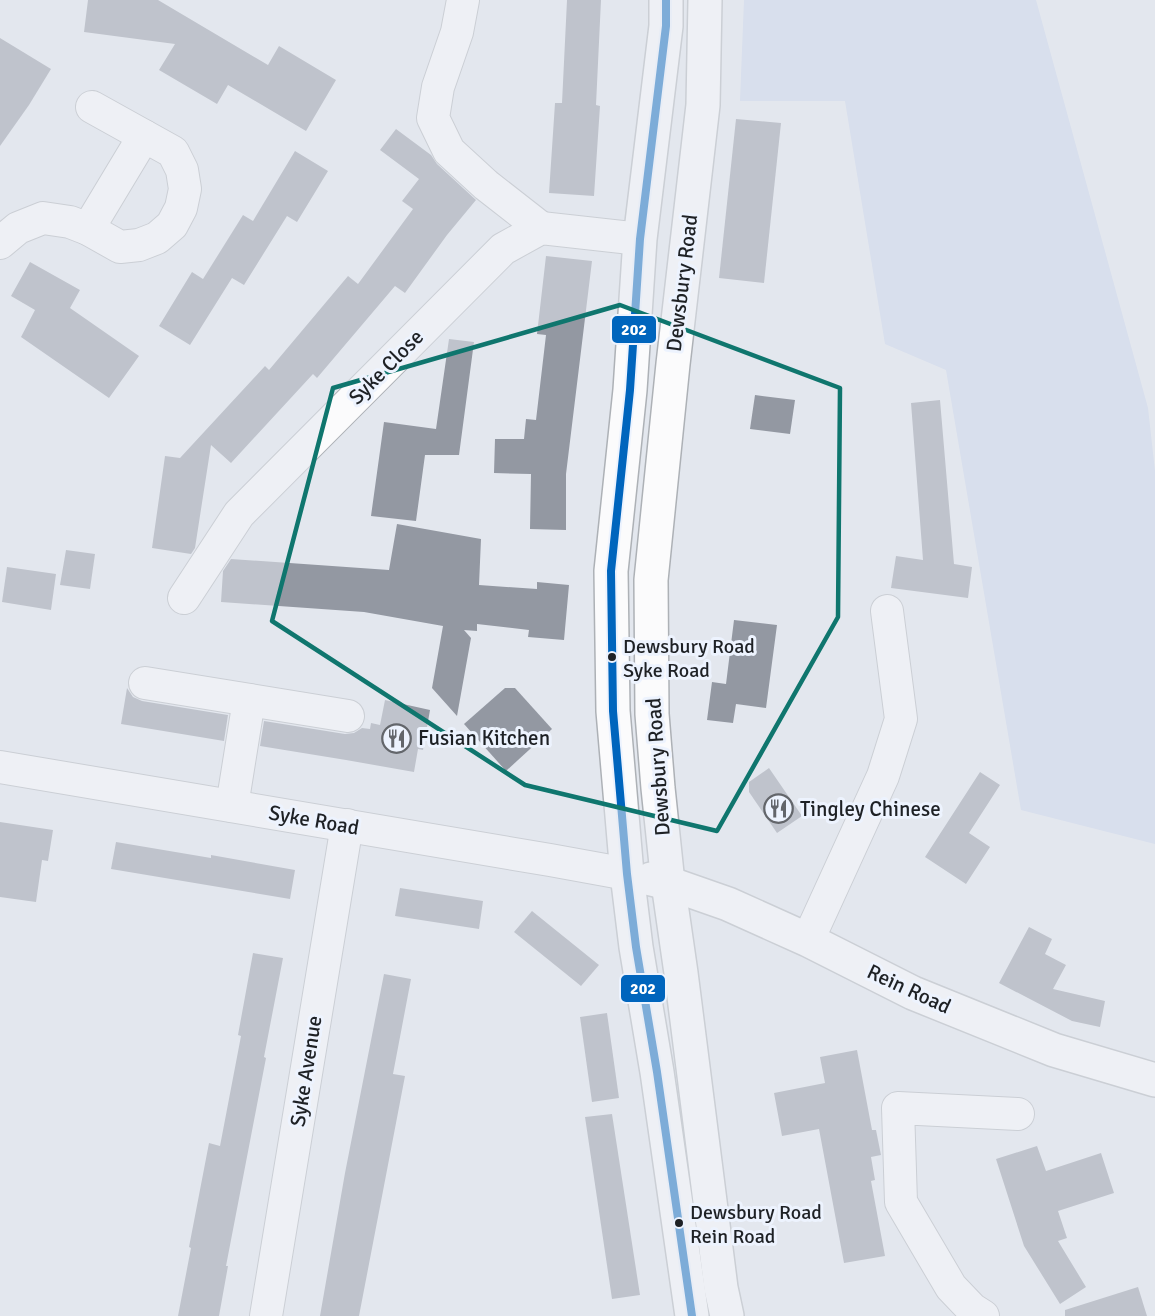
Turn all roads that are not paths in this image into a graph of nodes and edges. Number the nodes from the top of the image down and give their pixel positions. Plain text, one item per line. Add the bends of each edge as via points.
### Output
1 (463, 0) edge
2 (666, 0) edge
3 (705, 0) edge
4 (92, 106) dead end
5 (144, 135) junction
6 (540, 228) junction
7 (88, 229) junction
8 (640, 239) junction
9 (0, 243) edge
10 (184, 598) dead end
11 (887, 611) dead end
12 (146, 683) dead end
13 (249, 700) junction
14 (348, 716) dead end
15 (0, 767) edge
16 (232, 806) junction
17 (347, 825) junction
18 (627, 874) junction
19 (668, 883) junction
20 (808, 940) junction
21 (1155, 1080) edge
22 (1018, 1114) dead end
23 (973, 1313) edge
24 (266, 1316) edge
25 (692, 1316) edge
26 (727, 1316) edge

1 - 6 street via 433,118 449,151
2 - 8 main road, Dewsbury Road
3 - 19 main road, Dewsbury Road via 703,105 651,580 652,714
4 - 5 street
5 - 7 street
5 - 7 street via 173,152 182,170 185,189 172,225 157,238 120,247
6 - 8 street
6 - 10 street, Syke Close via 503,249 239,514
7 - 9 street via 43,218 18,228
8 - 18 main road, Dewsbury Road via 630,390 610,571 613,711
11 - 20 street via 901,719 884,776
12 - 13 street
13 - 14 street
13 - 16 street
15 - 16 street, Syke Road
16 - 17 street, Syke Road
17 - 18 street, Syke Road
17 - 24 street, Syke Avenue
18 - 19 main road, Rein Road
18 - 25 main road, Dewsbury Road
19 - 20 main road, Rein Road via 728,904
19 - 26 main road, Dewsbury Road
20 - 21 main road, Rein Road via 913,993 1054,1050
22 - 23 street via 898,1108 901,1202 951,1287

